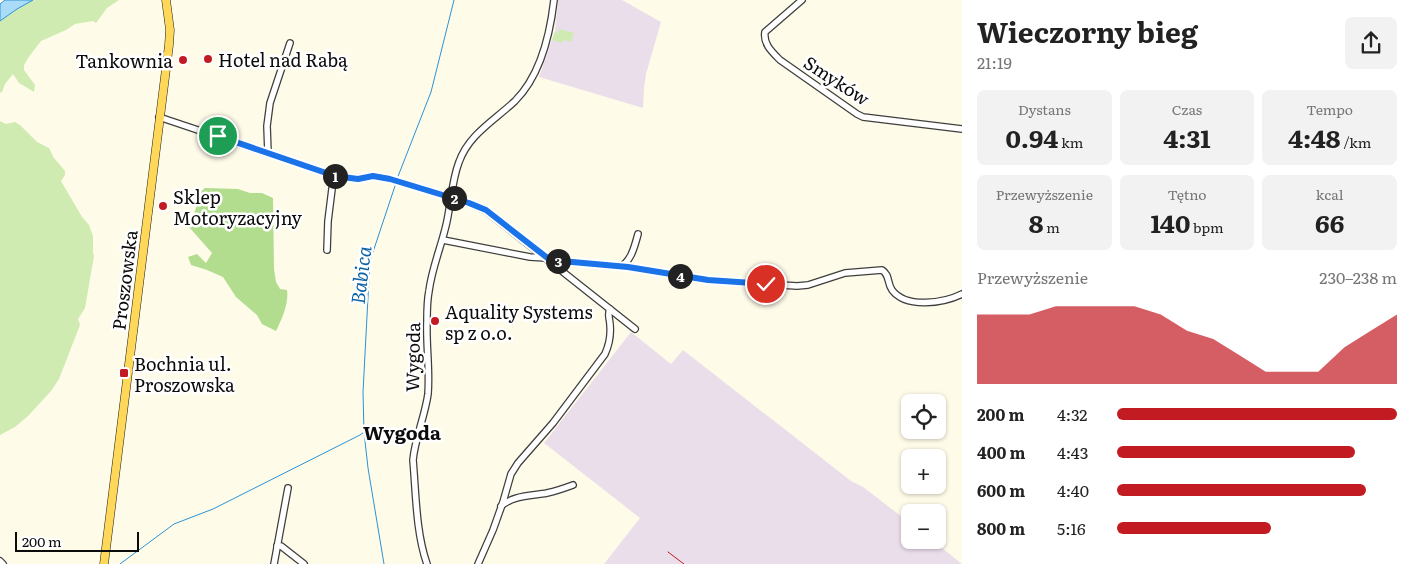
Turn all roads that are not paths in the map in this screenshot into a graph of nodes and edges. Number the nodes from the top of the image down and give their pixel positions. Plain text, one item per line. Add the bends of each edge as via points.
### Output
1 (166, 0) edge
2 (554, 0) edge
3 (802, 0) edge
4 (290, 44) dead end
5 (160, 117) junction
6 (962, 129) edge
7 (268, 153) junction
8 (335, 176) junction
9 (452, 198) junction
10 (638, 234) dead end
11 (443, 240) junction
12 (327, 250) dead end
13 (548, 259) junction
14 (619, 267) junction
15 (962, 294) edge
16 (610, 309) junction
17 (635, 329) dead end
18 (573, 485) dead end
19 (288, 488) dead end
20 (502, 506) junction
21 (277, 546) junction
22 (0, 561) edge
23 (3, 564) edge
24 (104, 564) edge
25 (274, 564) edge
26 (304, 564) edge
27 (428, 564) edge
28 (478, 564) edge

1 - 5 main road, Proszowska via 170,30
2 - 9 street, Wygoda via 544,51 525,90 464,149
3 - 6 street, Smyków via 765,32 770,50 780,60 863,117
4 - 7 street via 270,103
5 - 7 street
5 - 24 main road, Proszowska
7 - 8 street
8 - 9 street via 390,179
8 - 12 street
9 - 11 street, Wygoda
9 - 13 street via 486,210
10 - 14 street via 634,249
11 - 13 street
11 - 27 street, Wygoda via 429,291 428,389 413,460 420,534
13 - 14 street
13 - 16 street
14 - 15 street via 708,280 797,286 845,273 882,270 887,274 893,292 910,300 942,301
16 - 17 street
16 - 20 street via 609,346 605,354 518,463 511,474
18 - 20 street via 520,497
19 - 21 street
20 - 28 street
21 - 25 street
21 - 26 street
22 - 23 street

